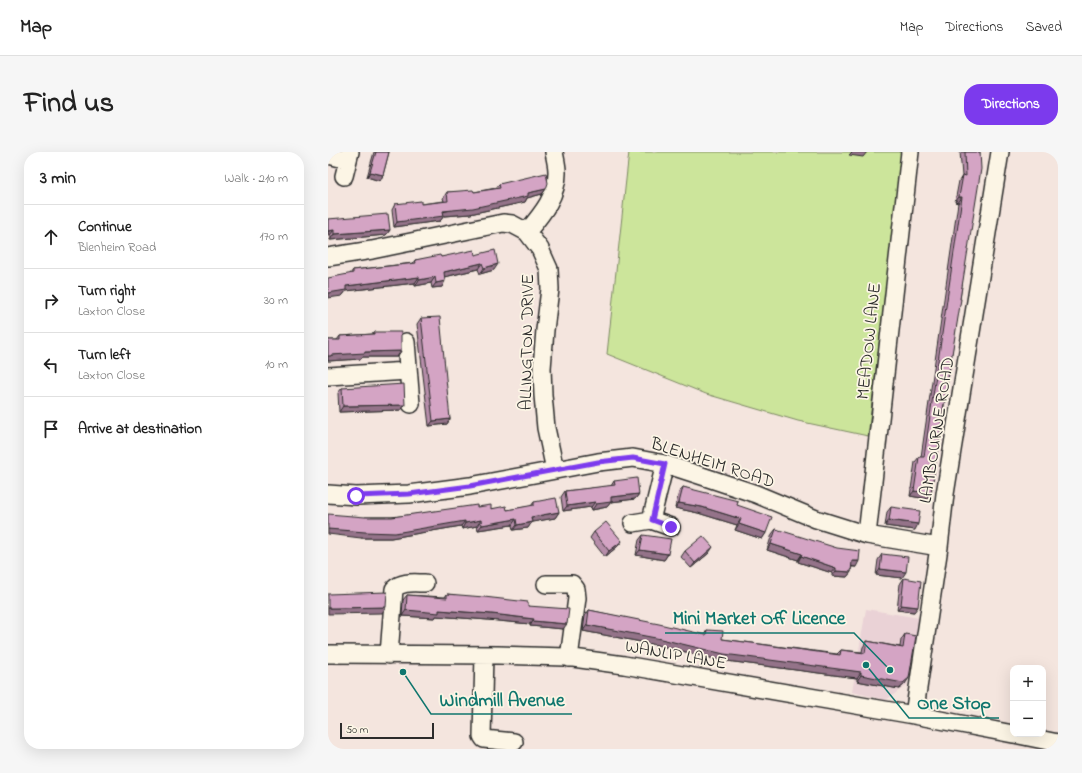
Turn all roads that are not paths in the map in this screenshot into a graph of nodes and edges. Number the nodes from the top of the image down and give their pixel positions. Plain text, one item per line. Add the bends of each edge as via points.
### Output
1 (554, 152) edge
2 (910, 152) edge
3 (1000, 152) edge
4 (1012, 152) edge
5 (329, 155) edge
6 (349, 156) edge
7 (344, 176) dead end
8 (527, 232) junction
9 (328, 257) edge
10 (406, 342) dead end
11 (408, 371) junction
12 (328, 376) edge
13 (411, 404) dead end
14 (665, 464) junction
15 (555, 470) junction
16 (328, 494) edge
17 (652, 520) junction
18 (634, 523) dead end
19 (671, 527) dead end
20 (867, 535) junction
21 (939, 547) junction
22 (425, 583) dead end
23 (546, 584) dead end
24 (328, 654) edge
25 (389, 655) junction
26 (484, 655) junction
27 (569, 658) junction
28 (914, 715) junction
29 (1010, 733) edge
30 (1028, 737) edge
31 (514, 742) dead end
32 (1058, 743) edge

1 - 8 street via 557,171 555,189 546,208
2 - 20 street, MEADOW LANE
3 - 4 street
3 - 21 street, LAMBOURNE ROAD via 945,494
5 - 6 street
6 - 7 street
8 - 9 street, ALLINGTON DRIVE via 512,224 503,223
8 - 15 street, ALLINGTON DRIVE via 540,249 548,269 550,289 543,352 543,395 546,428
10 - 11 street
11 - 12 street
11 - 13 street
14 - 15 street, BLENHEIM ROAD via 633,458
14 - 17 street
14 - 20 street, BLENHEIM ROAD
15 - 16 street, BLENHEIM ROAD via 470,486 409,494
17 - 18 street
17 - 19 street
20 - 21 street, BLENHEIM ROAD
21 - 28 street, LAMBOURNE ROAD
22 - 25 street via 404,583 394,589
23 - 27 street via 572,584 576,590
24 - 25 street, WANLIP LANE
25 - 26 street, WANLIP LANE
26 - 27 street, WANLIP LANE
26 - 31 street via 482,736 484,739
27 - 28 street, WANLIP LANE via 632,666
28 - 29 street, WANLIP LANE
30 - 32 street, WANLIP LANE

